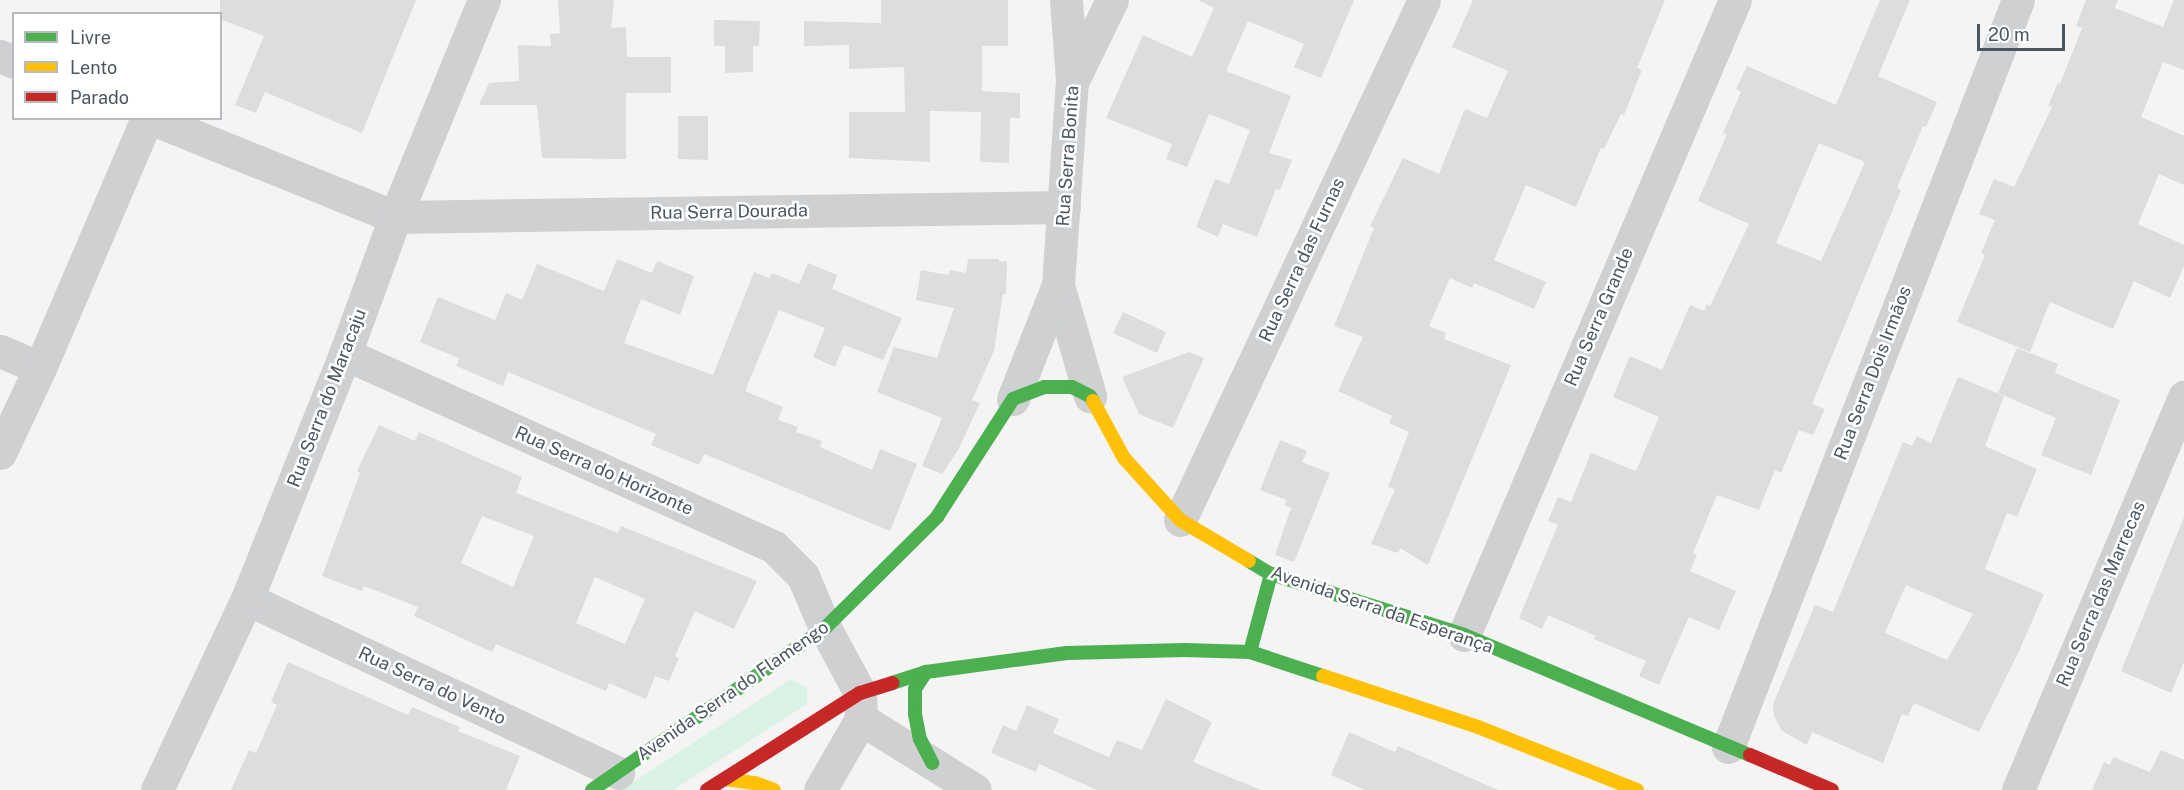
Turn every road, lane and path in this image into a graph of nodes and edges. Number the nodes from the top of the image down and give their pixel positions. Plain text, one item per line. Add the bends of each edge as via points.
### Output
1 (484, 0) edge
2 (1066, 0) edge
3 (1112, 0) edge
4 (1424, 0) edge
5 (1735, 0) edge
6 (2018, 0) edge
7 (1072, 82) junction
8 (148, 120) edge
9 (154, 120) edge
10 (1064, 207) junction
11 (395, 217) junction
12 (1059, 285) junction
13 (0, 351) edge
14 (345, 354) junction
15 (40, 368) junction
16 (1090, 396) junction
17 (2184, 397) edge
18 (1013, 399) junction
19 (0, 453) edge
20 (1180, 520) junction
21 (1271, 574) junction
22 (247, 599) junction
23 (825, 628) junction
24 (1464, 634) junction
25 (1250, 652) junction
26 (926, 672) junction
27 (860, 706) junction
28 (1728, 747) junction
29 (932, 764) junction
30 (725, 779) junction
31 (605, 781) edge
32 (157, 790) edge
33 (707, 790) edge
34 (774, 790) edge
35 (820, 790) edge
36 (975, 790) edge
37 (1637, 790) edge
38 (1832, 790) edge
39 (2018, 790) edge

1 - 11 street, Rua Serra do Maracaju
2 - 7 street
3 - 7 street, Rua Serra Bonita
4 - 20 street, Rua Serra das Furnas
5 - 24 street, Rua Serra Grande
6 - 28 street, Rua Serra Dois Irmãos
7 - 10 street, Rua Serra Bonita
8 - 15 street
9 - 11 street
10 - 11 street, Rua Serra Dourada
10 - 12 street, Rua Serra Bonita
11 - 14 street, Rua Serra do Maracaju
12 - 16 street, Avenida Serra da Esperança
12 - 18 street, Avenida Serra do Flamengo
13 - 15 street
14 - 22 street, Rua Serra do Maracaju
14 - 23 street, Rua Serra do Horizonte via 774,547 803,576
15 - 19 street
16 - 18 street via 1072,387 1044,387
16 - 20 street, Avenida Serra da Esperança via 1124,458
17 - 39 street, Rua Serra das Marrecas
18 - 23 street, Avenida Serra do Flamengo via 937,517
20 - 21 street, Avenida Serra da Esperança
21 - 24 street, Avenida Serra da Esperança
21 - 25 street
22 - 31 street, Rua Serra do Vento
22 - 32 street, Rua Serra do Maracaju
23 - 27 street, Rua Serra do Horizonte
23 - 31 street, Avenida Serra do Flamengo
24 - 28 street, Avenida Serra da Esperança
25 - 26 street via 1067,653
25 - 37 street via 1478,727
26 - 27 street
26 - 29 street via 915,689 915,714
27 - 29 street
27 - 30 street
27 - 35 street
28 - 38 street, Avenida Serra da Esperança
29 - 36 street
30 - 33 street
30 - 34 street

